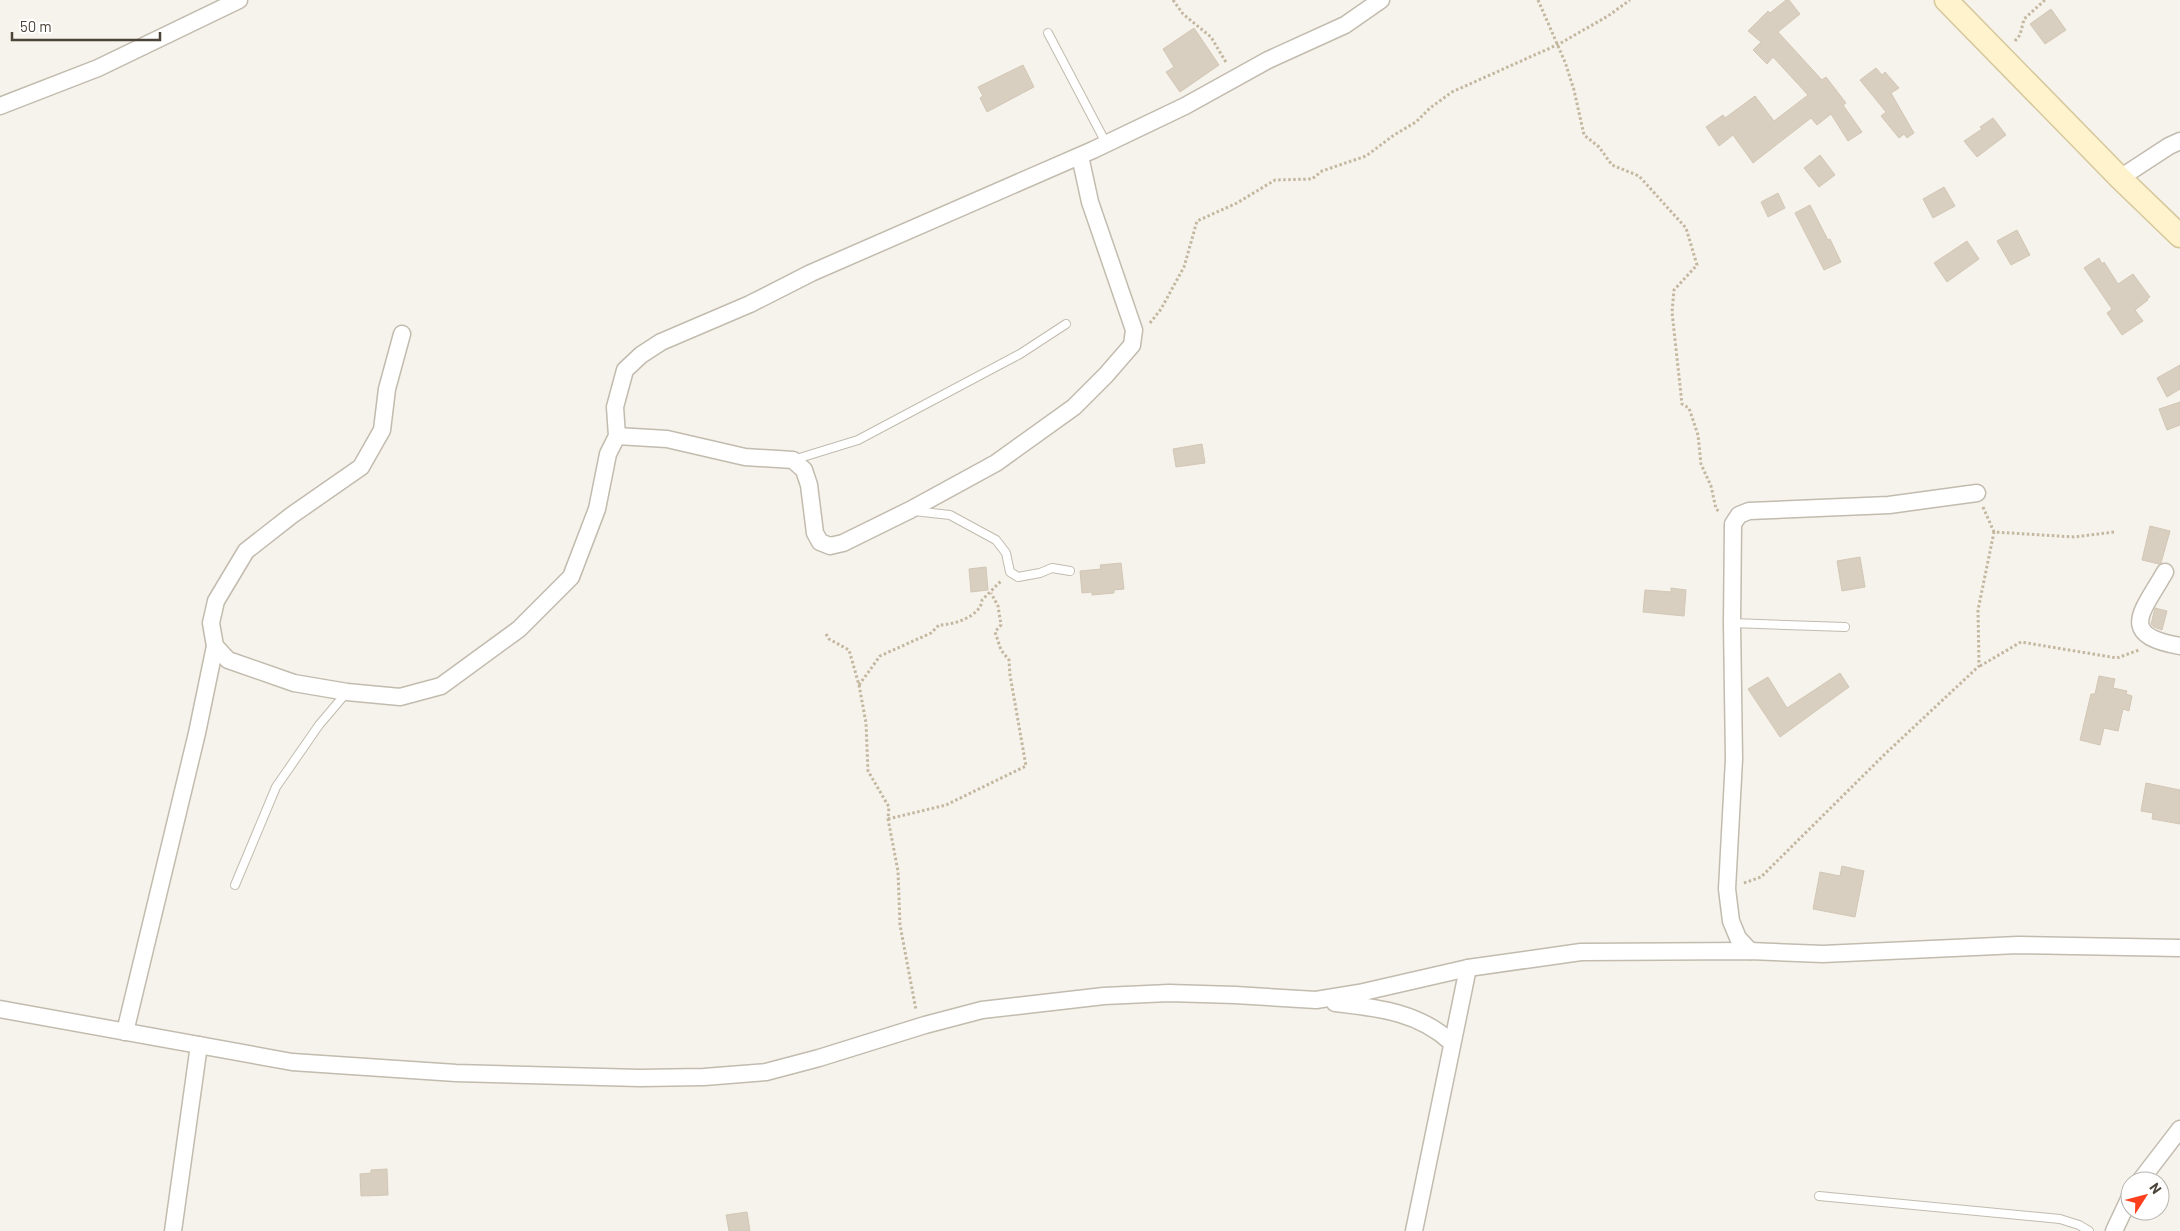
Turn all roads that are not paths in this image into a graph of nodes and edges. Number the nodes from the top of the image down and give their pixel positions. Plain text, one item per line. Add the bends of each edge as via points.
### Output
1 (239, 0) edge
2 (1381, 0) edge
3 (1946, 0) edge
4 (1048, 33) dead end
5 (0, 106) edge
6 (2180, 142) edge
7 (1106, 143) junction
8 (1080, 156) junction
9 (2120, 178) junction
10 (2180, 236) edge
11 (1066, 324) dead end
12 (402, 334) dead end
13 (617, 436) junction
14 (793, 460) junction
15 (1977, 493) road end
16 (910, 510) junction
17 (1070, 572) dead end
18 (2164, 572) dead end
19 (1732, 623) junction
20 (1845, 627) dead end
21 (215, 646) junction
22 (2180, 646) edge
23 (347, 692) junction
24 (235, 885) dead end
25 (2180, 948) edge
26 (1750, 951) junction
27 (1468, 968) junction
28 (1316, 1000) junction
29 (0, 1009) edge
30 (125, 1032) junction
31 (1452, 1043) junction
32 (198, 1045) junction
33 (2180, 1129) edge
34 (2148, 1171) edge
35 (1818, 1196) dead end
36 (2120, 1218) edge
37 (173, 1231) edge
38 (1414, 1231) edge
39 (2089, 1231) edge
40 (2114, 1231) edge

1 - 5 street via 98,68
2 - 7 street via 1344,26 1268,60 1185,106
3 - 9 street
4 - 7 lane
6 - 9 street
7 - 8 street
8 - 13 street via 893,236 661,342 640,355 625,370 615,407
8 - 16 street via 1090,202 1134,330 1132,345 1074,406 996,463
9 - 10 street
11 - 14 lane via 1020,354 858,440
12 - 21 street via 387,389 382,430 361,467 246,551 216,601 211,623
13 - 14 street via 668,439 745,457
13 - 23 street via 608,454 597,509 571,578 519,629 441,686 400,697
14 - 16 street via 804,470 815,532 820,542 830,546 842,543
15 - 19 street via 1889,505 1749,511 1739,515 1733,524
16 - 17 lane via 950,515 996,540 1006,553 1010,572 1018,577 1052,568
18 - 22 street via 2140,618 2144,633 2159,642
19 - 20 lane
19 - 26 street via 1734,758 1727,889 1731,921 1738,938
21 - 23 street via 228,660 294,682
21 - 30 street
23 - 24 lane via 319,725 276,787
25 - 26 street via 2018,945 1823,954
26 - 27 street via 1581,952
27 - 28 street via 1359,994
27 - 31 street
28 - 31 street via 1420,1020 1437,1029
28 - 32 street via 1169,993 1104,996 982,1010 766,1072 686,1077 456,1073 292,1062
29 - 30 street
30 - 32 street
31 - 38 street
32 - 37 street
33 - 34 street
35 - 39 lane via 2060,1219
36 - 40 street

